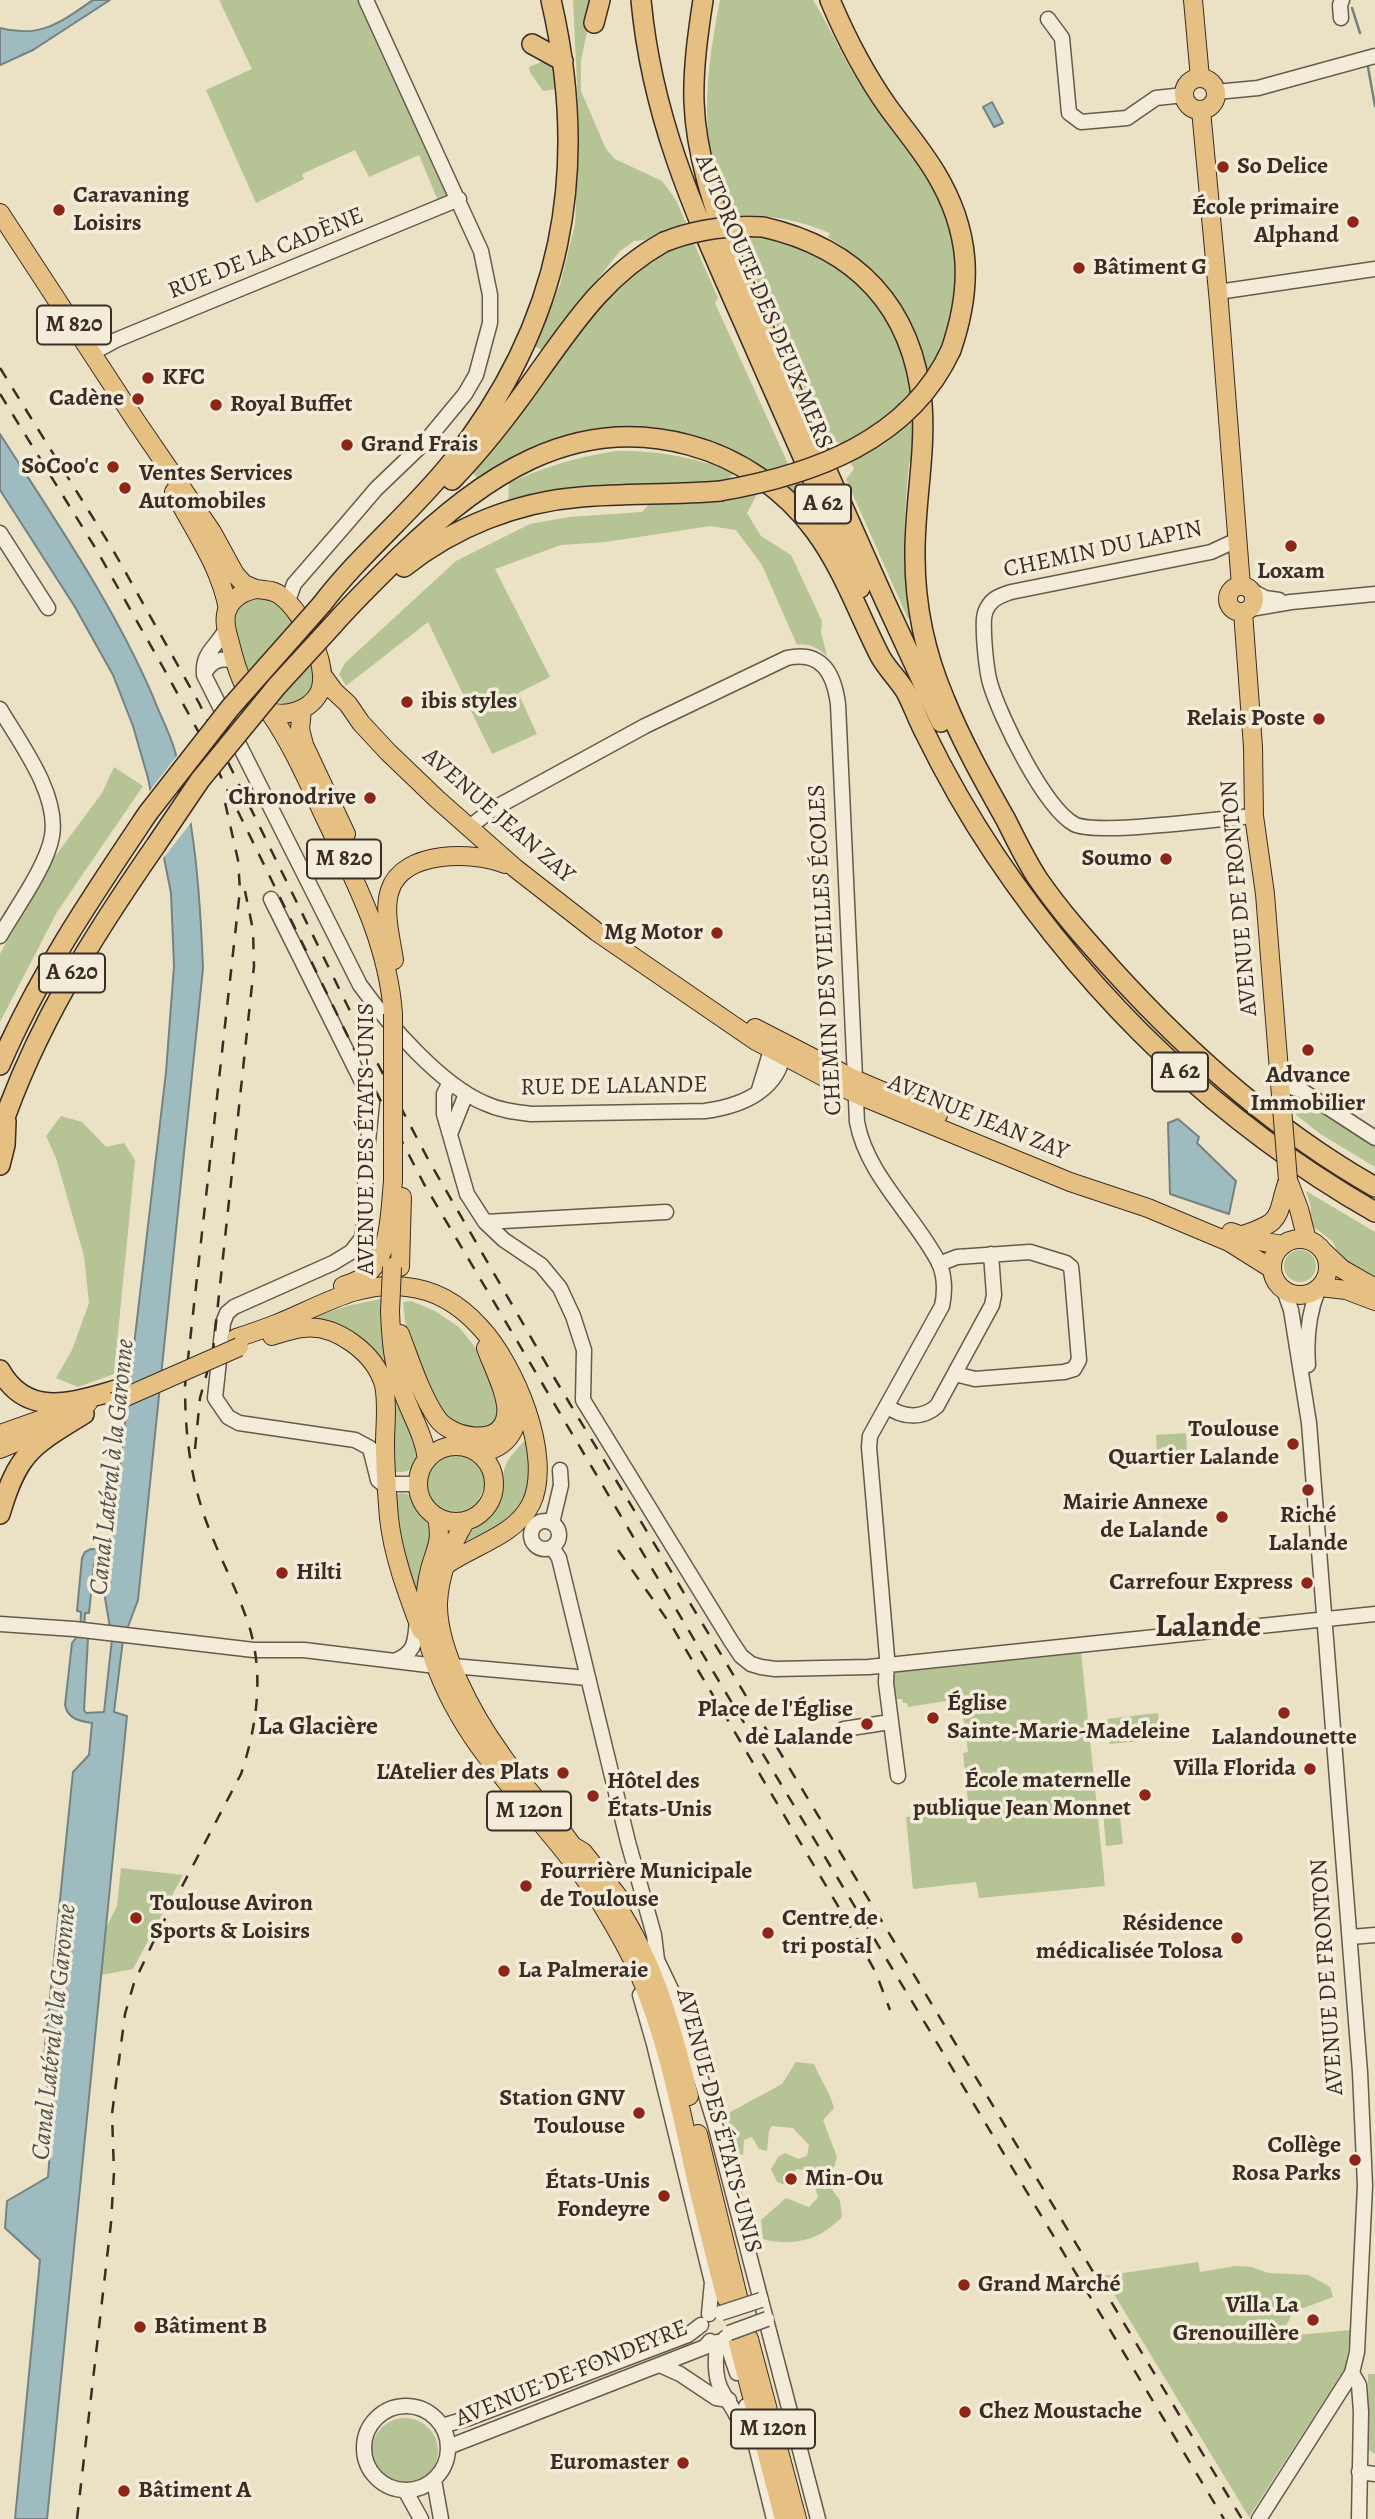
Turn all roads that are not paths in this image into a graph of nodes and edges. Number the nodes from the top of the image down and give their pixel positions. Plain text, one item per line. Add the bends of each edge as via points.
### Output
1 (366, 0) edge
2 (551, 0) edge
3 (600, 0) edge
4 (641, 0) edge
5 (703, 0) edge
6 (830, 0) edge
7 (1193, 0) edge
8 (1342, 0) edge
9 (1341, 18) dead end
10 (1048, 19) dead end
11 (594, 23) dead end
12 (532, 44) dead end
13 (1375, 56) edge
14 (563, 61) junction
15 (1199, 78) junction
16 (1216, 92) junction
17 (1184, 95) junction
18 (1201, 110) junction
19 (664, 174) dead end
20 (458, 199) junction
21 (0, 206) edge
22 (0, 213) edge
23 (11, 229) junction
24 (1375, 269) edge
25 (1218, 292) junction
26 (740, 316) junction
27 (92, 353) junction
28 (136, 421) junction
29 (0, 533) edge
30 (1237, 540) junction
31 (307, 569) junction
32 (262, 590) junction
33 (1375, 594) edge
34 (1246, 599) junction
35 (288, 601) junction
36 (322, 604) junction
37 (48, 608) dead end
38 (228, 609) junction
39 (334, 623) junction
40 (226, 629) junction
41 (234, 661) junction
42 (204, 675) junction
43 (323, 676) junction
44 (906, 692) junction
45 (306, 707) junction
46 (0, 709) edge
47 (270, 713) junction
48 (361, 723) junction
49 (1254, 816) junction
50 (468, 828) junction
51 (454, 855) junction
52 (515, 868) junction
53 (1037, 878) junction
54 (271, 899) dead end
55 (0, 936) edge
56 (395, 963) junction
57 (397, 1015) junction
58 (780, 1050) junction
59 (0, 1065) edge
60 (808, 1070) junction
61 (450, 1082) junction
62 (771, 1083) junction
63 (855, 1086) junction
64 (1281, 1090) junction
65 (758, 1093) junction
66 (466, 1094) junction
67 (7, 1111) junction
68 (0, 1132) edge
69 (450, 1134) junction
70 (1375, 1138) edge
71 (0, 1165) edge
72 (1288, 1180) junction
73 (398, 1181) junction
74 (1375, 1187) edge
75 (666, 1212) dead end
76 (1375, 1212) edge
77 (485, 1222) junction
78 (1240, 1236) junction
79 (1307, 1240) junction
80 (1284, 1244) junction
81 (1323, 1250) junction
82 (991, 1254) junction
83 (939, 1264) junction
84 (1272, 1269) junction
85 (1319, 1288) junction
86 (1375, 1288) edge
87 (1284, 1290) junction
88 (1375, 1301) edge
89 (394, 1311) junction
90 (400, 1334) junction
91 (243, 1342) junction
92 (486, 1348) junction
93 (0, 1370) edge
94 (955, 1374) junction
95 (115, 1396) junction
96 (1307, 1405) junction
97 (887, 1406) junction
98 (84, 1414) junction
99 (530, 1419) junction
100 (0, 1434) edge
101 (453, 1446) junction
102 (0, 1449) edge
103 (478, 1453) junction
104 (427, 1459) junction
105 (560, 1471) dead end
106 (493, 1473) junction
107 (386, 1483) junction
108 (417, 1484) junction
109 (0, 1514) edge
110 (438, 1518) junction
111 (464, 1522) junction
112 (552, 1523) junction
113 (552, 1547) junction
114 (446, 1564) junction
115 (1375, 1615) edge
116 (1325, 1619) junction
117 (417, 1620) junction
118 (0, 1624) edge
119 (429, 1645) junction
120 (394, 1661) junction
121 (886, 1665) junction
122 (445, 1666) junction
123 (588, 1678) junction
124 (890, 1722) junction
125 (844, 1729) dead end
126 (898, 1776) dead end
127 (573, 1846) junction
128 (1375, 1936) edge
129 (1350, 1937) junction
130 (656, 1960) junction
131 (761, 2300) junction
132 (719, 2309) junction
133 (766, 2319) junction
134 (728, 2339) junction
135 (660, 2365) junction
136 (1352, 2373) junction
137 (729, 2400) junction
138 (442, 2426) junction
139 (448, 2447) junction
140 (1359, 2472) junction
141 (1375, 2474) edge
142 (434, 2480) junction
143 (405, 2490) junction
144 (421, 2519) edge
145 (441, 2519) edge
146 (765, 2519) edge
147 (774, 2519) edge
148 (784, 2519) edge
149 (797, 2519) edge
150 (818, 2519) edge
151 (1259, 2519) edge
152 (1359, 2519) edge

1 - 20 street
2 - 14 highway
3 - 11 highway
4 - 26 highway, AUTOROUTE DES DEUX MERS / A 62 via 650,74 667,134
5 - 53 highway, AUTOROUTE DES DEUX MERS / A 62 via 694,102 699,149 732,258 942,725 976,789
6 - 39 highway, bridge via 847,42 934,170 958,220 965,294 951,350 935,379 912,407 866,444 799,473 720,491 582,496 477,523 435,545
7 - 15 main road
8 - 9 street
10 - 17 street via 1062,38 1069,113 1081,122 1127,118 1156,98
12 - 14 highway
13 - 16 street via 1258,88
14 - 36 highway via 569,145 565,201 557,253 531,331 500,393 450,464 346,572
15 - 16 main road via 1212,83
15 - 17 main road via 1188,83
16 - 18 main road via 1214,102
17 - 18 main road via 1190,106
18 - 25 main road, AVENUE DE FRONTON
19 - 26 highway
20 - 27 street, RUE DE LA CADÈNE
20 - 31 street via 481,251 490,295 490,323 475,375 447,419 376,489
21 - 23 main road, M 820
22 - 23 main road, M 820
23 - 27 main road, M 820
24 - 25 street
25 - 30 main road, AVENUE DE FRONTON
26 - 44 highway, AUTOROUTE DES DEUX MERS / A 62
27 - 28 main road, M 820
28 - 32 main road, M 820 via 212,532 235,574 244,584
28 - 38 main road, M 820 via 207,550
29 - 37 street
30 - 34 main road, AVENUE DE FRONTON
30 - 49 street, CHEMIN DU LAPIN via 1210,552 995,598 984,619 985,659 1003,717 1032,772 1058,810 1075,824 1101,829
31 - 32 street
31 - 35 street
32 - 35 main road
32 - 38 main road via 240,594
33 - 34 street via 1291,602
34 - 49 main road, AVENUE DE FRONTON
35 - 43 main road via 314,645
36 - 53 highway, bridge via 354,578 485,444 589,304 639,256 664,242 730,225 763,227 809,240 862,274 887,303 910,348 922,404 915,560 926,645 958,731
36 - 59 highway, A 620, bridge via 230,708 148,813 53,957
38 - 40 main road
39 - 44 highway via 448,513 514,467 584,441 664,439 706,450 747,469 803,516 830,554 882,660
39 - 67 highway, A 620, bridge via 200,780 102,924 53,1007
40 - 41 main road
40 - 42 street via 205,656
41 - 42 street via 212,662
41 - 47 main road via 245,688
42 - 61 street, RUE DE LALANDE via 360,985 387,1022
43 - 45 main road via 320,690
43 - 48 main road, AVENUE JEAN ZAY
44 - 76 highway, A 62 via 993,852 1060,944 1113,1006 1222,1108 1306,1170
45 - 47 main road via 282,715
45 - 48 main road, AVENUE JEAN ZAY via 331,706
45 - 56 main road, AVENUE DES ÉTATS-UNIS / M 820 via 300,729 304,745 379,912
46 - 55 street via 33,764 53,822 44,860
47 - 57 main road, AVENUE DES ÉTATS-UNIS / M 820 via 367,907
48 - 50 main road, AVENUE JEAN ZAY
49 - 64 main road, AVENUE DE FRONTON
50 - 51 main road via 466,843
50 - 52 main road, AVENUE JEAN ZAY
50 - 63 street, CHEMIN DES VIEILLES ÉCOLES via 519,794 718,690 787,658 814,658 830,674 838,704
51 - 52 main road via 489,858
51 - 56 main road via 415,866 392,884 388,909
52 - 58 main road, AVENUE JEAN ZAY via 677,988
53 - 74 highway, A 62 via 1078,931 1196,1057 1302,1140
54 - 107 street via 372,1102 365,1224 362,1238 351,1252 227,1313 215,1398 228,1417 239,1423 355,1440 370,1448 379,1480
56 - 57 main road, AVENUE DES ÉTATS-UNIS / M 820
57 - 73 main road, AVENUE DES ÉTATS-UNIS / M 820 via 404,1127
58 - 60 main road, AVENUE JEAN ZAY
58 - 62 street, RUE DE LALANDE
58 - 63 main road, AVENUE JEAN ZAY
58 - 65 street
60 - 62 street, RUE DE LALANDE
60 - 63 main road, AVENUE JEAN ZAY
61 - 66 street, RUE DE LALANDE
61 - 69 street via 443,1103
62 - 65 street, RUE DE LALANDE
63 - 78 main road, AVENUE JEAN ZAY
63 - 83 street, CHEMIN DES VIEILLES ÉCOLES via 857,1122 866,1151
63 - 84 main road, AVENUE JEAN ZAY via 1070,1181 1218,1237
64 - 70 street via 1301,1090
64 - 72 main road, AVENUE DE FRONTON, bridge
65 - 66 street, RUE DE LALANDE via 727,1108 705,1111 531,1114 495,1108
66 - 69 street
67 - 68 highway, A 620
67 - 71 highway
69 - 77 street via 467,1194
72 - 78 main road, AVENUE DE FRONTON via 1275,1219
72 - 79 main road, AVENUE DE FRONTON
72 - 80 main road, AVENUE DE FRONTON
73 - 89 main road, AVENUE DES ÉTATS-UNIS / M 820, bridge
73 - 91 main road via 381,1254 366,1275 254,1326
75 - 77 street
77 - 121 street via 541,1265 560,1288 584,1350 583,1400 741,1656 751,1664 775,1669
78 - 80 main road, AVENUE JEAN ZAY
79 - 80 main road
79 - 81 main road
80 - 84 main road via 1274,1256
81 - 85 main road via 1328,1269
81 - 86 main road via 1342,1269
82 - 83 street
82 - 94 street via 992,1305
82 - 94 street via 1030,1252 1071,1268 1079,1360 1074,1369 1064,1372 975,1379
83 - 97 street, CHEMIN DES VIEILLES ÉCOLES via 942,1306
84 - 87 main road
85 - 87 main road via 1303,1293
85 - 88 main road via 1346,1290
85 - 96 street, AVENUE DE FRONTON via 1307,1342
87 - 96 street, AVENUE DE FRONTON via 1292,1310
89 - 90 main road, AVENUE DES ÉTATS-UNIS / M 820
89 - 104 main road, AVENUE DES ÉTATS-UNIS / M 820 via 391,1345 395,1367
90 - 92 main road, AVENUE DES ÉTATS-UNIS via 437,1419 479,1437 496,1432 507,1414
90 - 101 main road, AVENUE DES ÉTATS-UNIS / M 820 via 406,1372 420,1406 433,1433
91 - 92 main road via 350,1299 393,1293 441,1306
91 - 95 main road
91 - 99 main road via 353,1291 390,1286 425,1291 452,1303 482,1328
91 - 107 main road via 304,1327 319,1328 349,1340 365,1354 384,1388
92 - 103 main road via 515,1400 518,1417 506,1441
93 - 95 highway via 21,1393 46,1404
94 - 97 street via 929,1413 911,1416
95 - 98 main road
95 - 100 main road
96 - 116 street, AVENUE DE FRONTON
97 - 121 street, CHEMIN DES VIEILLES ÉCOLES via 870,1436 869,1447
98 - 102 main road
98 - 109 highway via 28,1452 15,1472
99 - 106 main road via 524,1437
99 - 114 main road via 538,1455 532,1502 515,1525
101 - 103 main road
101 - 104 main road
103 - 106 main road
104 - 108 main road
105 - 112 street
106 - 111 main road via 495,1485 486,1509
107 - 108 street
107 - 117 main road via 394,1545
108 - 110 main road via 423,1504
110 - 111 main road
110 - 119 main road, AVENUE DES ÉTATS-UNIS / M 120n via 440,1537 425,1604
111 - 114 main road, AVENUE DES ÉTATS-UNIS / M 120n
112 - 113 street via 558,1537
112 - 113 street via 537,1524 531,1537 537,1546
113 - 123 street, AVENUE DES ÉTATS-UNIS via 559,1558
114 - 122 main road, AVENUE DES ÉTATS-UNIS / M 120n via 438,1604
115 - 116 street
116 - 121 street
116 - 129 street, AVENUE DE FRONTON
117 - 119 main road
117 - 120 street via 413,1649
118 - 120 street
119 - 122 main road, AVENUE DES ÉTATS-UNIS / M 120n
120 - 122 street
121 - 124 street
122 - 123 street
122 - 127 main road, AVENUE DES ÉTATS-UNIS / M 120n via 501,1754
122 - 132 main road, AVENUE DES ÉTATS-UNIS / M 120n via 472,1737 585,1880 637,1968 685,2127
123 - 130 street, AVENUE DES ÉTATS-UNIS via 654,1935
124 - 125 street
124 - 126 street
127 - 130 main road via 619,1897
127 - 132 main road, AVENUE DES ÉTATS-UNIS / M 120n via 624,1919 662,1996 681,2061
128 - 129 street
129 - 136 street, AVENUE DE FRONTON via 1365,2186 1357,2352
130 - 131 street, AVENUE DES ÉTATS-UNIS via 678,2004
131 - 132 street, AVENUE DE FONDEYRE, bridge
131 - 133 street, AVENUE DES ÉTATS-UNIS
132 - 134 street via 730,2324
132 - 134 street via 703,2335
132 - 138 street, AVENUE DE FONDEYRE via 688,2335
133 - 134 street, AVENUE DE FONDEYRE, bridge
133 - 150 street, AVENUE DES ÉTATS-UNIS
134 - 135 street, AVENUE DE FONDEYRE
134 - 137 street via 715,2362 720,2387
134 - 147 street
134 - 148 main road, M 120n
134 - 149 main road, M 120n
135 - 137 street via 716,2398
135 - 139 street, AVENUE DE FONDEYRE
136 - 140 street via 1359,2385
136 - 151 street, AVENUE DE FRONTON
137 - 146 street via 739,2417
138 - 139 street, AVENUE DE FONDEYRE
138 - 143 street, AVENUE DE FONDEYRE via 425,2409 413,2406 390,2408 371,2423 363,2444 366,2464 382,2483
139 - 142 street, AVENUE DE FONDEYRE via 445,2465
140 - 141 street
140 - 152 street
142 - 143 street
142 - 145 street
143 - 144 street

